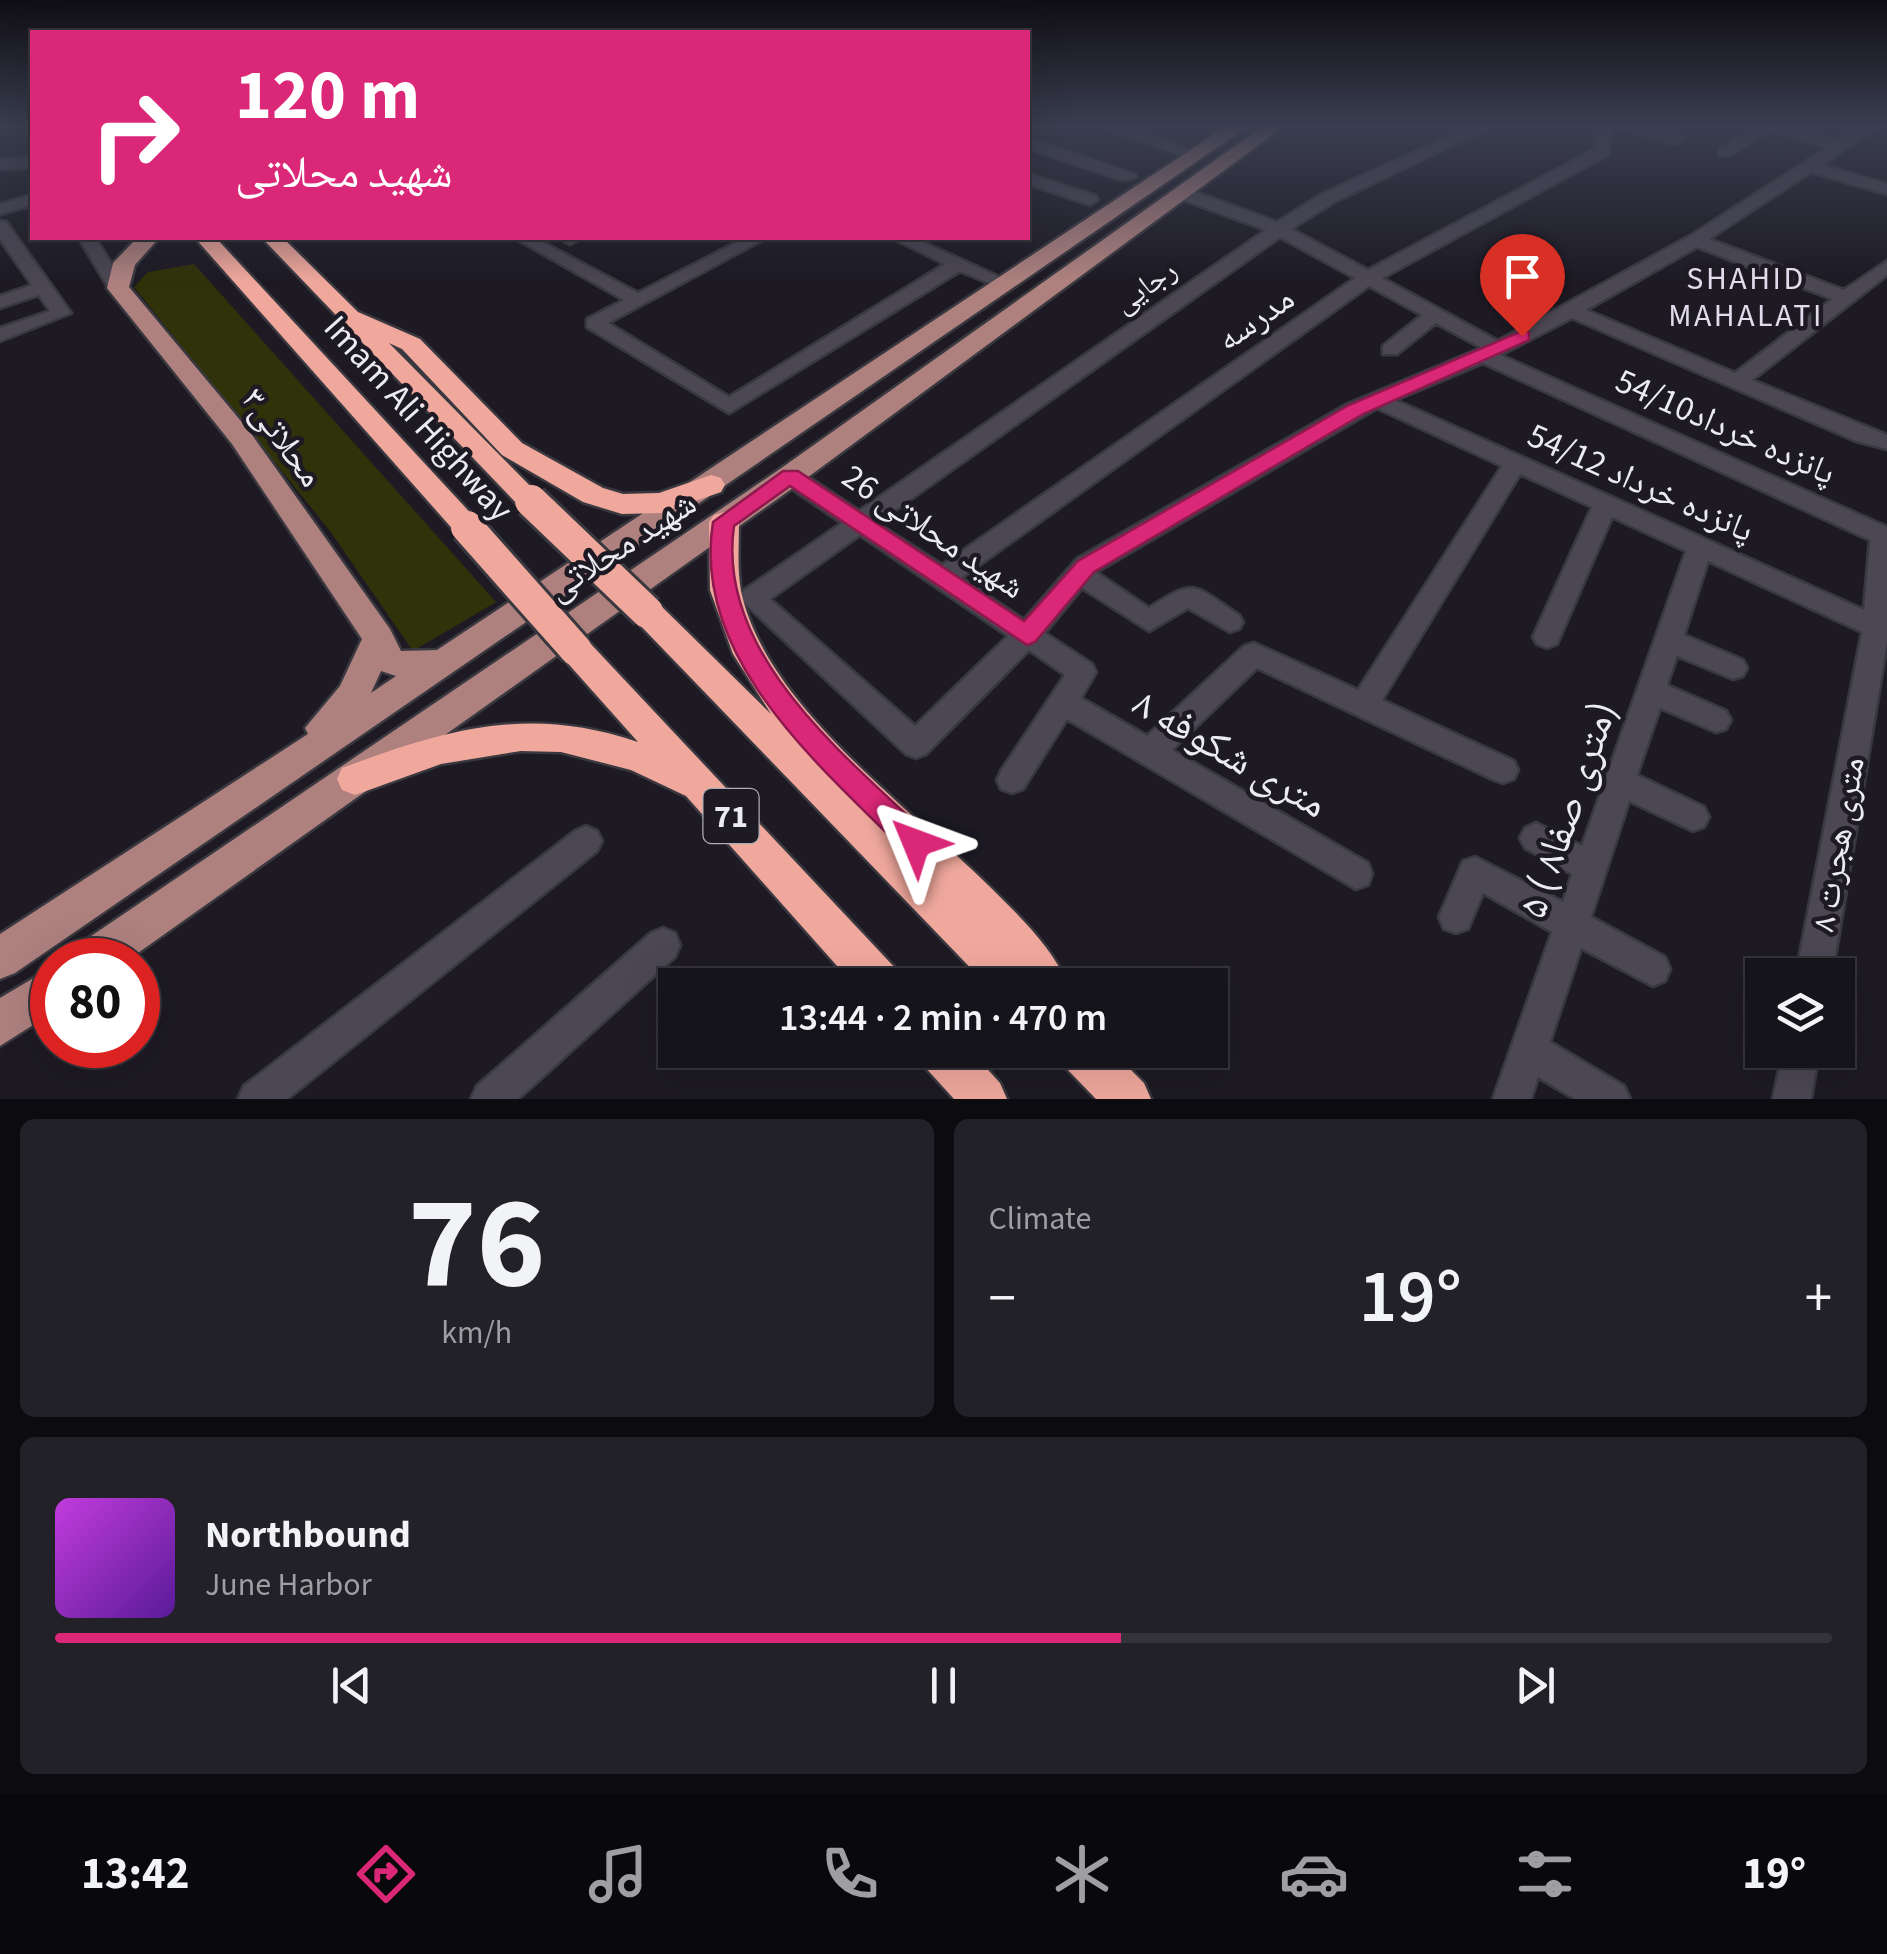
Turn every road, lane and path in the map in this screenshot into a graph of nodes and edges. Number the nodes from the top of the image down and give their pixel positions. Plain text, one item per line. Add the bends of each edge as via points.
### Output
1 (1162, 178) edge
2 (1205, 178) edge
3 (1373, 178) edge
4 (1550, 178) edge
5 (1794, 178) edge
6 (1850, 178) edge
7 (1030, 179) edge
8 (1887, 189) edge
9 (1184, 194) junction
10 (1090, 200) dead end
11 (30, 201) edge
12 (0, 209) edge
13 (0, 226) edge
14 (1279, 229) junction
15 (88, 240) edge
16 (146, 240) edge
17 (208, 240) edge
18 (274, 240) edge
19 (527, 240) edge
20 (754, 240) edge
21 (905, 240) edge
22 (1696, 240) junction
23 (8, 251) edge
24 (960, 264) junction
25 (1887, 266) edge
26 (1371, 276) junction
27 (1008, 285) junction
28 (43, 287) junction
29 (118, 288) junction
30 (1846, 298) junction
31 (638, 300) junction
32 (0, 302) edge
33 (1571, 311) junction
34 (1436, 313) junction
35 (355, 318) junction
36 (0, 335) edge
37 (1390, 350) dead end
38 (1490, 352) junction
39 (1737, 382) junction
40 (1377, 400) junction
41 (1887, 442) edge
42 (1515, 463) junction
43 (790, 476) junction
44 (712, 485) junction
45 (1605, 504) junction
46 (724, 522) junction
47 (859, 522) junction
48 (1885, 536) edge
49 (1700, 547) junction
50 (1080, 574) junction
51 (942, 578) junction
52 (1230, 622) dead end
53 (1876, 627) junction
54 (1027, 635) junction
55 (1547, 637) dead end
56 (379, 638) junction
57 (1668, 640) junction
58 (442, 663) junction
59 (1733, 668) dead end
60 (1652, 690) junction
61 (1063, 702) junction
62 (1364, 705) junction
63 (1716, 720) dead end
64 (1148, 754) junction
65 (288, 766) junction
66 (1503, 770) dead end
67 (355, 779) junction
68 (1012, 780) dead end
69 (1620, 782) junction
70 (711, 794) junction
71 (1693, 817) dead end
72 (1536, 838) dead end
73 (586, 841) dead end
74 (1591, 868) junction
75 (1356, 874) dead end
76 (1456, 917) dead end
77 (1572, 924) junction
78 (125, 938) edge
79 (663, 945) dead end
80 (0, 958) edge
81 (1817, 958) edge
82 (867, 968) edge
83 (999, 968) edge
84 (1036, 968) edge
85 (1653, 969) dead end
86 (30, 1003) edge
87 (0, 1024) edge
88 (1529, 1050) junction
89 (956, 1068) edge
90 (1798, 1068) edge
91 (258, 1099) edge
92 (490, 1099) edge
93 (984, 1099) edge
94 (1512, 1099) edge
95 (1610, 1099) edge
96 (1792, 1099) edge

1 - 27 main road, شهید محلاتی
2 - 9 main road, شهید محلاتی
3 - 14 street, رجایی
4 - 26 street, مدرسه
5 - 22 street
6 - 8 street
7 - 10 street
9 - 14 street, پانزده خرداد54/10
9 - 43 main road, شهید محلاتی
11 - 12 street
13 - 23 street
14 - 26 street, پانزده خرداد54/10
14 - 47 street, رجایی
15 - 29 street
16 - 29 main road via 124,263
17 - 70 highway, Imam Ali Highway / 71, bridge
18 - 35 highway, Imam Ali Highway / 71
19 - 31 street
20 - 31 street
21 - 24 street
22 - 30 street
22 - 33 street
23 - 28 street
24 - 27 street
24 - 31 street via 728,406 594,323
25 - 30 street
26 - 34 street, پانزده خرداد54/10
26 - 51 street, مدرسه
27 - 44 main road, شهید محلاتی
28 - 32 street
28 - 36 street via 62,312
29 - 56 main road, محلاتی۳ via 241,438
30 - 39 street
33 - 38 street
33 - 39 street
34 - 37 street
34 - 38 street, پانزده خرداد54/10
35 - 44 highway via 411,344 512,449 593,495 622,504 662,504
35 - 83 highway, Imam Ali Highway / 71, bridge
38 - 40 street
38 - 48 street, پانزده خرداد54/10
39 - 41 street
40 - 42 street, پانزده خرداد 54/12
40 - 50 street
42 - 45 street, پانزده خرداد 54/12
42 - 62 street
43 - 46 main road, شهید محلاتی
43 - 47 street, شهید محلاتی 26
44 - 58 main road, شهید محلاتی
45 - 49 street, پانزده خرداد 54/12
45 - 55 street
46 - 67 main road, شهید محلاتی
46 - 84 highway via 720,574 740,639 760,675 836,764 1023,947
47 - 51 street, شهید محلاتی 26
47 - 54 street, رجایی via 752,598 916,745
48 - 53 street, ۸ متری هجرت
49 - 53 street, پانزده خرداد 54/12
49 - 57 street, ۵ ( ۸متری صفا)
50 - 52 street via 1149,621 1188,595
50 - 54 street
51 - 54 street, شهید محلاتی 26
53 - 81 street, ۸ متری هجرت
54 - 61 street, شهید محلاتی 26 via 1082,672
56 - 58 main road, محلاتی۳ via 389,660
56 - 65 main road via 354,695
57 - 59 street
57 - 60 street, ۵ ( ۸متری صفا)
58 - 65 main road, شهید محلاتی
60 - 63 street
60 - 69 street, ۵ ( ۸متری صفا)
61 - 64 street, ۸ متری شکوفه
61 - 68 street, شهید محلاتی 26
62 - 64 street via 1254,654
62 - 66 street
64 - 75 street, ۸ متری شکوفه
65 - 80 main road, شهید محلاتی
67 - 70 highway via 438,748 548,735 606,744
67 - 78 main road, شهید محلاتی
69 - 71 street
69 - 74 street, ۵ ( ۸متری صفا)
70 - 82 highway, 71
72 - 74 street
73 - 91 street
74 - 77 street, ۵ ( ۸متری صفا)
76 - 77 street via 1475,872
77 - 85 street
77 - 88 street, ۵ ( ۸متری صفا)
79 - 92 street
86 - 87 main road
88 - 94 street, ۵ ( ۸متری صفا)
88 - 95 street
89 - 93 highway
90 - 96 street

